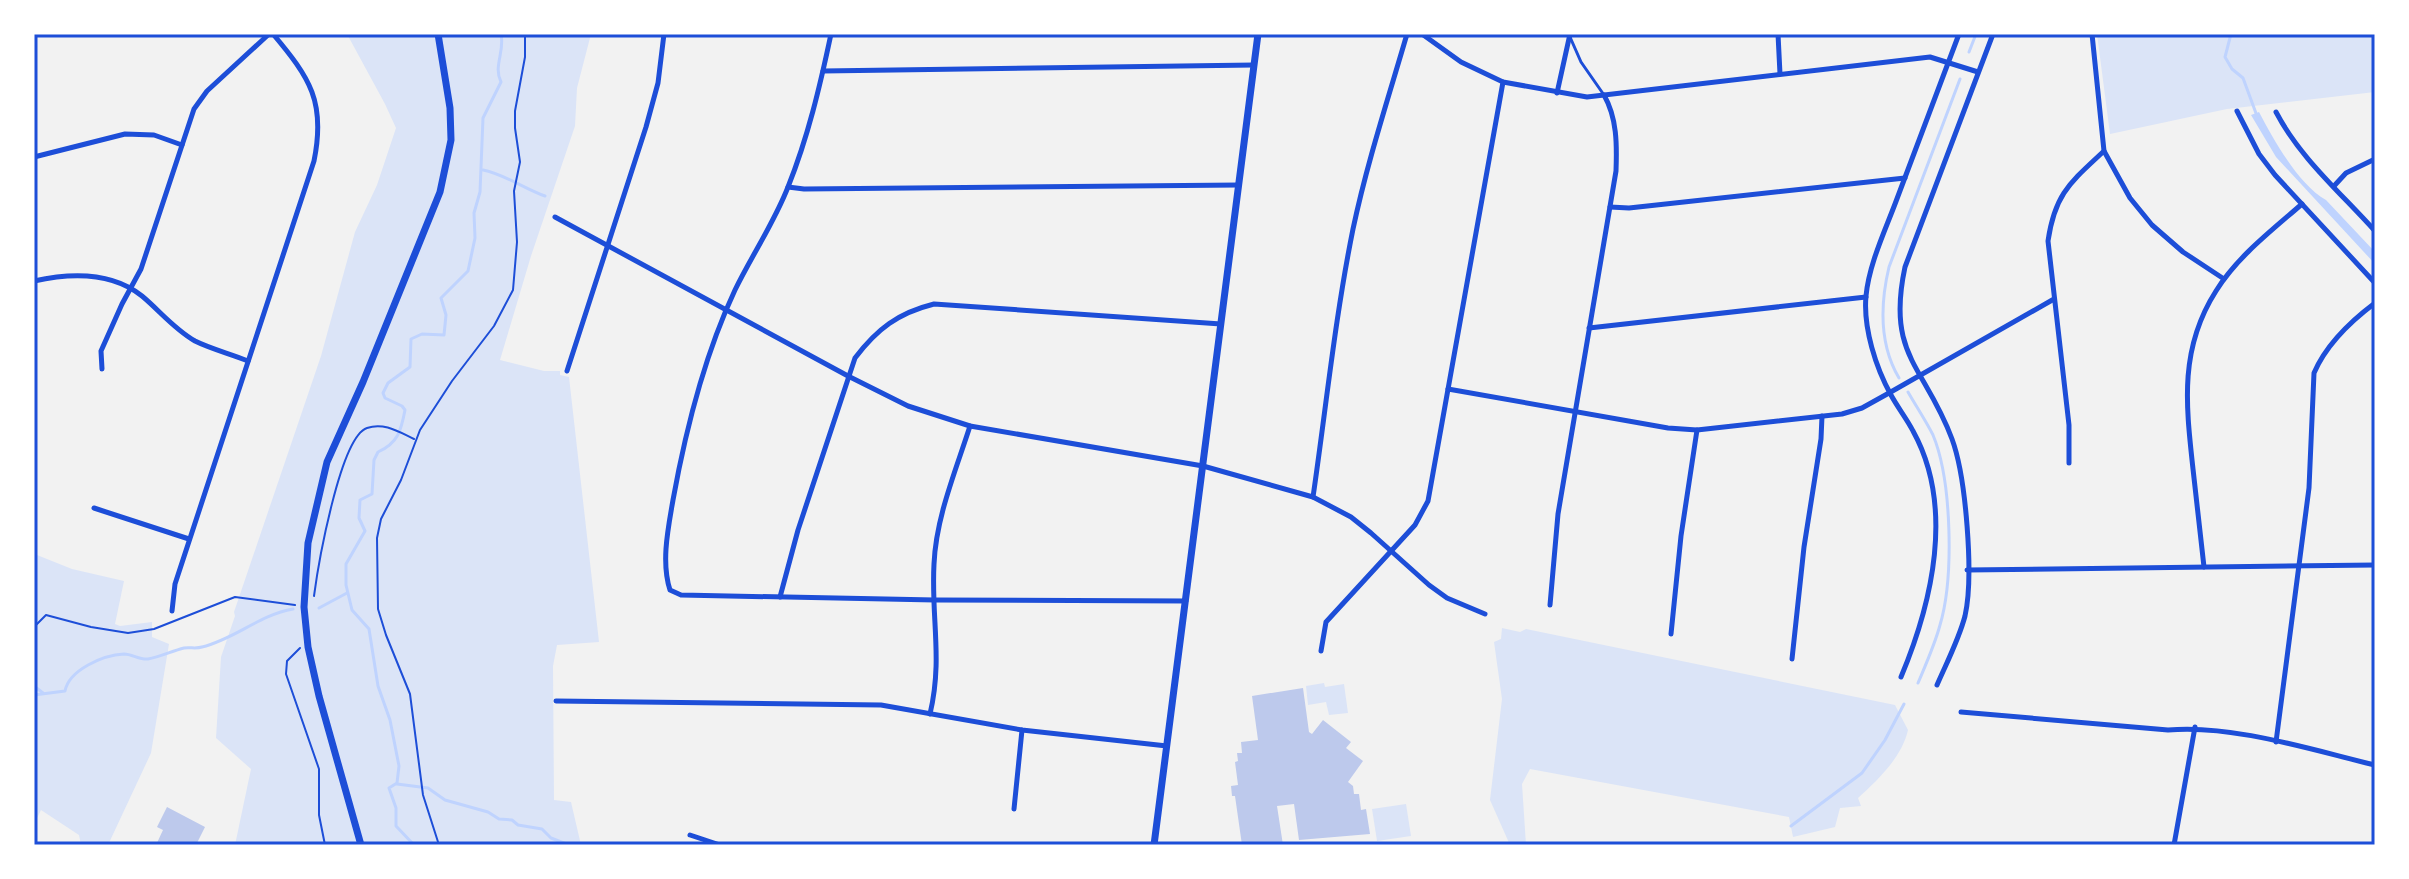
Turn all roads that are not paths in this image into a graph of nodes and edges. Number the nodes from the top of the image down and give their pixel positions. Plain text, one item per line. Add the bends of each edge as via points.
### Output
1 (271, 34) edge
2 (438, 34) edge
3 (664, 34) edge
4 (831, 34) edge
5 (1258, 34) edge
6 (1407, 34) edge
7 (1422, 34) edge
8 (1778, 34) edge
9 (1959, 34) edge
10 (1993, 34) edge
11 (2092, 34) edge
12 (1570, 35) edge
13 (1948, 63) junction
14 (1254, 65) junction
15 (823, 71) junction
16 (1978, 73) junction
17 (1780, 74) junction
18 (1503, 82) junction
19 (1557, 93) junction
20 (1604, 95) junction
21 (2237, 111) dead end
22 (2276, 112) dead end
23 (182, 145) junction
24 (2104, 151) junction
25 (34, 157) edge
26 (2375, 159) edge
27 (1905, 178) junction
28 (1240, 185) junction
29 (2334, 186) junction
30 (788, 187) junction
31 (2302, 204) junction
32 (1610, 207) junction
33 (555, 217) dead end
34 (2375, 231) edge
35 (607, 244) junction
36 (2224, 279) junction
37 (34, 281) edge
38 (2375, 283) edge
39 (131, 290) junction
40 (1866, 297) junction
41 (2054, 299) junction
42 (2375, 303) edge
43 (728, 310) junction
44 (1221, 324) junction
45 (1589, 328) junction
46 (248, 361) junction
47 (102, 369) dead end
48 (567, 371) dead end
49 (848, 376) junction
50 (1919, 377) junction
51 (1448, 389) junction
52 (1889, 393) junction
53 (1574, 411) junction
54 (1822, 416) junction
55 (970, 426) junction
56 (1697, 430) junction
57 (2069, 463) dead end
58 (1203, 466) junction
59 (1313, 497) junction
60 (94, 508) dead end
61 (189, 539) junction
62 (1392, 550) junction
63 (2300, 565) junction
64 (2375, 565) edge
65 (2204, 567) junction
66 (1967, 570) junction
67 (780, 597) junction
68 (935, 600) junction
69 (1186, 601) junction
70 (1550, 605) dead end
71 (172, 611) dead end
72 (1485, 614) dead end
73 (1671, 634) dead end
74 (1321, 651) dead end
75 (1792, 659) dead end
76 (1901, 677) dead end
77 (1937, 685) dead end
78 (556, 701) dead end
79 (1961, 712) dead end
80 (930, 714) junction
81 (2195, 727) junction
82 (1022, 730) junction
83 (2276, 742) junction
84 (1167, 746) junction
85 (2375, 765) edge
86 (1014, 809) dead end
87 (690, 835) dead end
88 (361, 845) edge
89 (720, 845) edge
90 (1154, 845) edge
91 (2174, 845) edge

1 - 23 street via 207,91 194,109
1 - 46 street via 309,83 318,140
2 - 88 street via 451,140 440,192 327,462 308,543 304,607 310,656
3 - 35 street via 658,83
4 - 15 street
5 - 14 street
6 - 59 street via 1353,228
7 - 18 street via 1461,62
8 - 17 street
9 - 13 street
10 - 16 street
11 - 24 street
12 - 19 street
12 - 20 lane
13 - 16 street
13 - 17 street via 1930,57
13 - 27 street
14 - 15 street
14 - 28 street
15 - 30 street
16 - 50 street via 1899,292 1904,348
17 - 20 street
18 - 19 street
18 - 51 street
19 - 20 street
20 - 32 street via 1618,143
21 - 31 street via 2259,154
22 - 29 street via 2287,133
23 - 25 street via 154,135 125,134
23 - 39 street
24 - 36 street via 2152,225
24 - 41 street via 2072,181 2052,213 2048,241
26 - 29 street via 2346,173
27 - 32 street
27 - 40 street
28 - 30 street
28 - 44 street
29 - 34 street
30 - 43 street
31 - 36 street
31 - 38 street
32 - 45 street
33 - 35 street
35 - 43 street
35 - 48 street
36 - 65 street via 2199,325 2186,379
37 - 39 street via 75,275
39 - 46 street via 195,340
39 - 47 street via 101,351
40 - 45 street
40 - 52 street via 1868,328
41 - 50 street
41 - 57 street
42 - 63 street via 2335,340 2314,373
43 - 49 street
43 - 67 street via 683,445 667,539 667,580 670,590 681,595
44 - 49 street via 934,304 912,310 873,334
44 - 58 street
45 - 53 street
46 - 61 street
49 - 55 street via 908,406
49 - 67 street
50 - 52 street
50 - 66 street via 1958,457
51 - 53 street
51 - 62 street via 1428,501
52 - 54 street via 1862,408
52 - 76 street via 1925,458 1935,519 1930,589
53 - 56 street
53 - 70 street
54 - 56 street
54 - 75 street
55 - 58 street
55 - 68 street via 940,525
56 - 73 street
58 - 59 street
58 - 69 street
59 - 62 street via 1351,517
60 - 61 street
61 - 71 street
62 - 72 street via 1447,598
62 - 74 street via 1326,622
63 - 64 street
63 - 65 street
63 - 83 street
65 - 66 street
66 - 77 street via 1964,618
67 - 68 street
68 - 69 street
68 - 80 street via 939,661
69 - 84 street
78 - 80 street via 881,705
79 - 81 street via 2168,730
80 - 82 street
81 - 83 street
81 - 91 street
82 - 84 street
82 - 86 street
83 - 85 street
84 - 90 street
87 - 89 street

